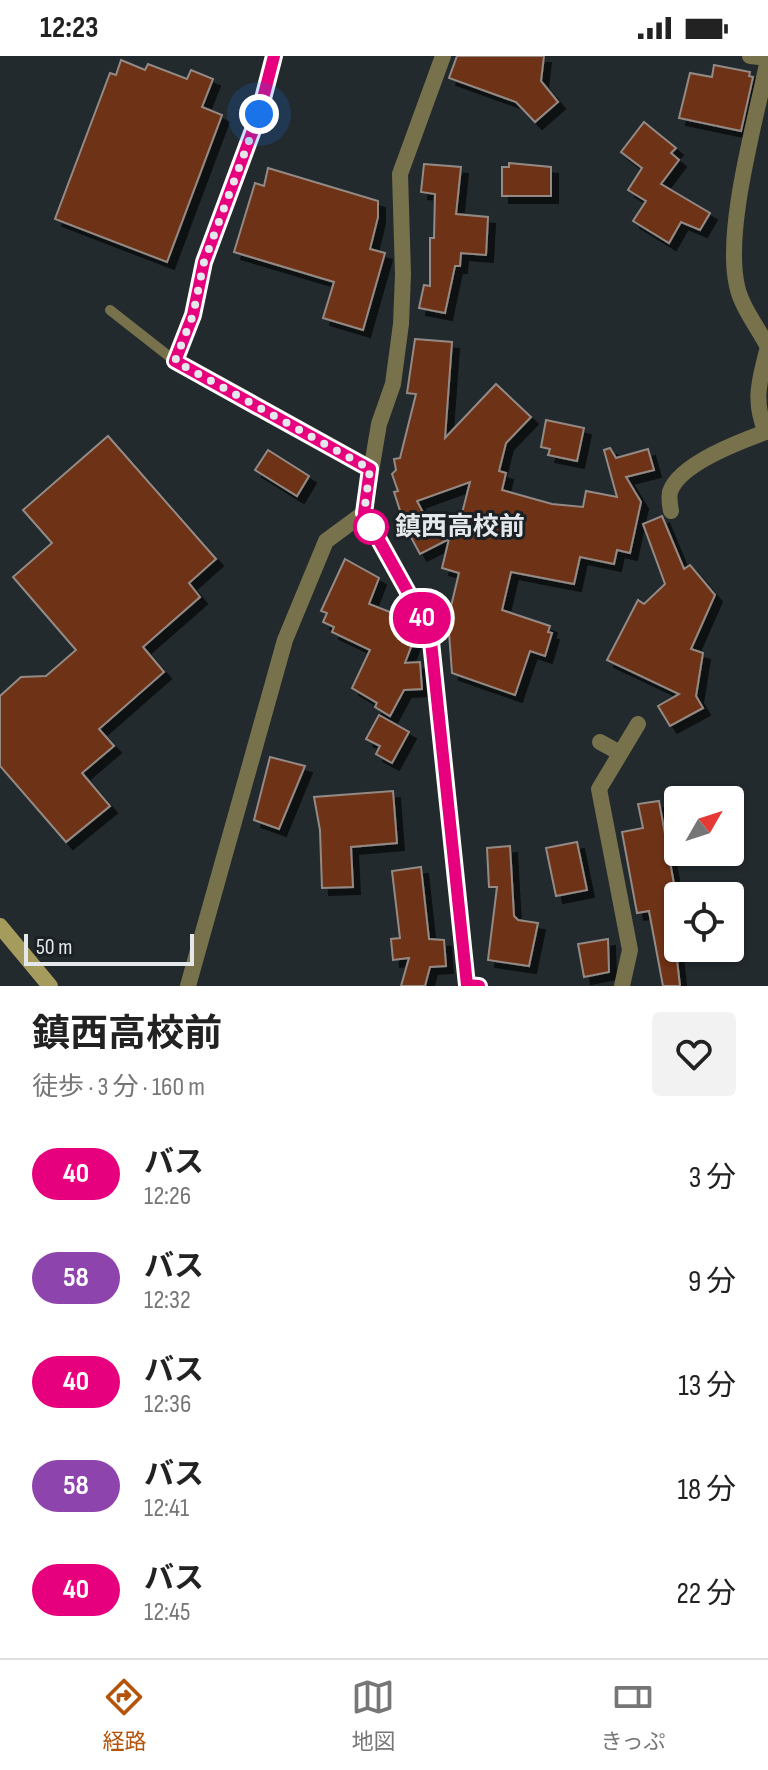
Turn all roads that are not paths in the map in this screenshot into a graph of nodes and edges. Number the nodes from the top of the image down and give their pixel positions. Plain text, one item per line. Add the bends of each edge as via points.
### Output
1 (274, 56) edge
2 (443, 56) edge
3 (750, 56) edge
4 (768, 59) edge
5 (110, 310) dead end
6 (175, 361) junction
7 (370, 469) junction
8 (671, 511) dead end
9 (364, 513) junction
10 (638, 724) dead end
11 (600, 742) dead end
12 (620, 753) junction
13 (1, 931) edge
14 (50, 986) edge
15 (188, 986) edge
16 (471, 986) edge
17 (622, 986) edge

1 - 6 lane
2 - 7 street via 400,174 401,324 393,384
3 - 4 street
4 - 8 street via 733,262 737,290 768,347 756,393 766,432 728,445 679,479 670,493
5 - 6 lane
6 - 7 lane
7 - 9 street
9 - 15 street via 326,541 285,640
9 - 16 street via 430,632
10 - 12 street
11 - 12 street
12 - 17 street via 599,789 630,950
13 - 14 street

